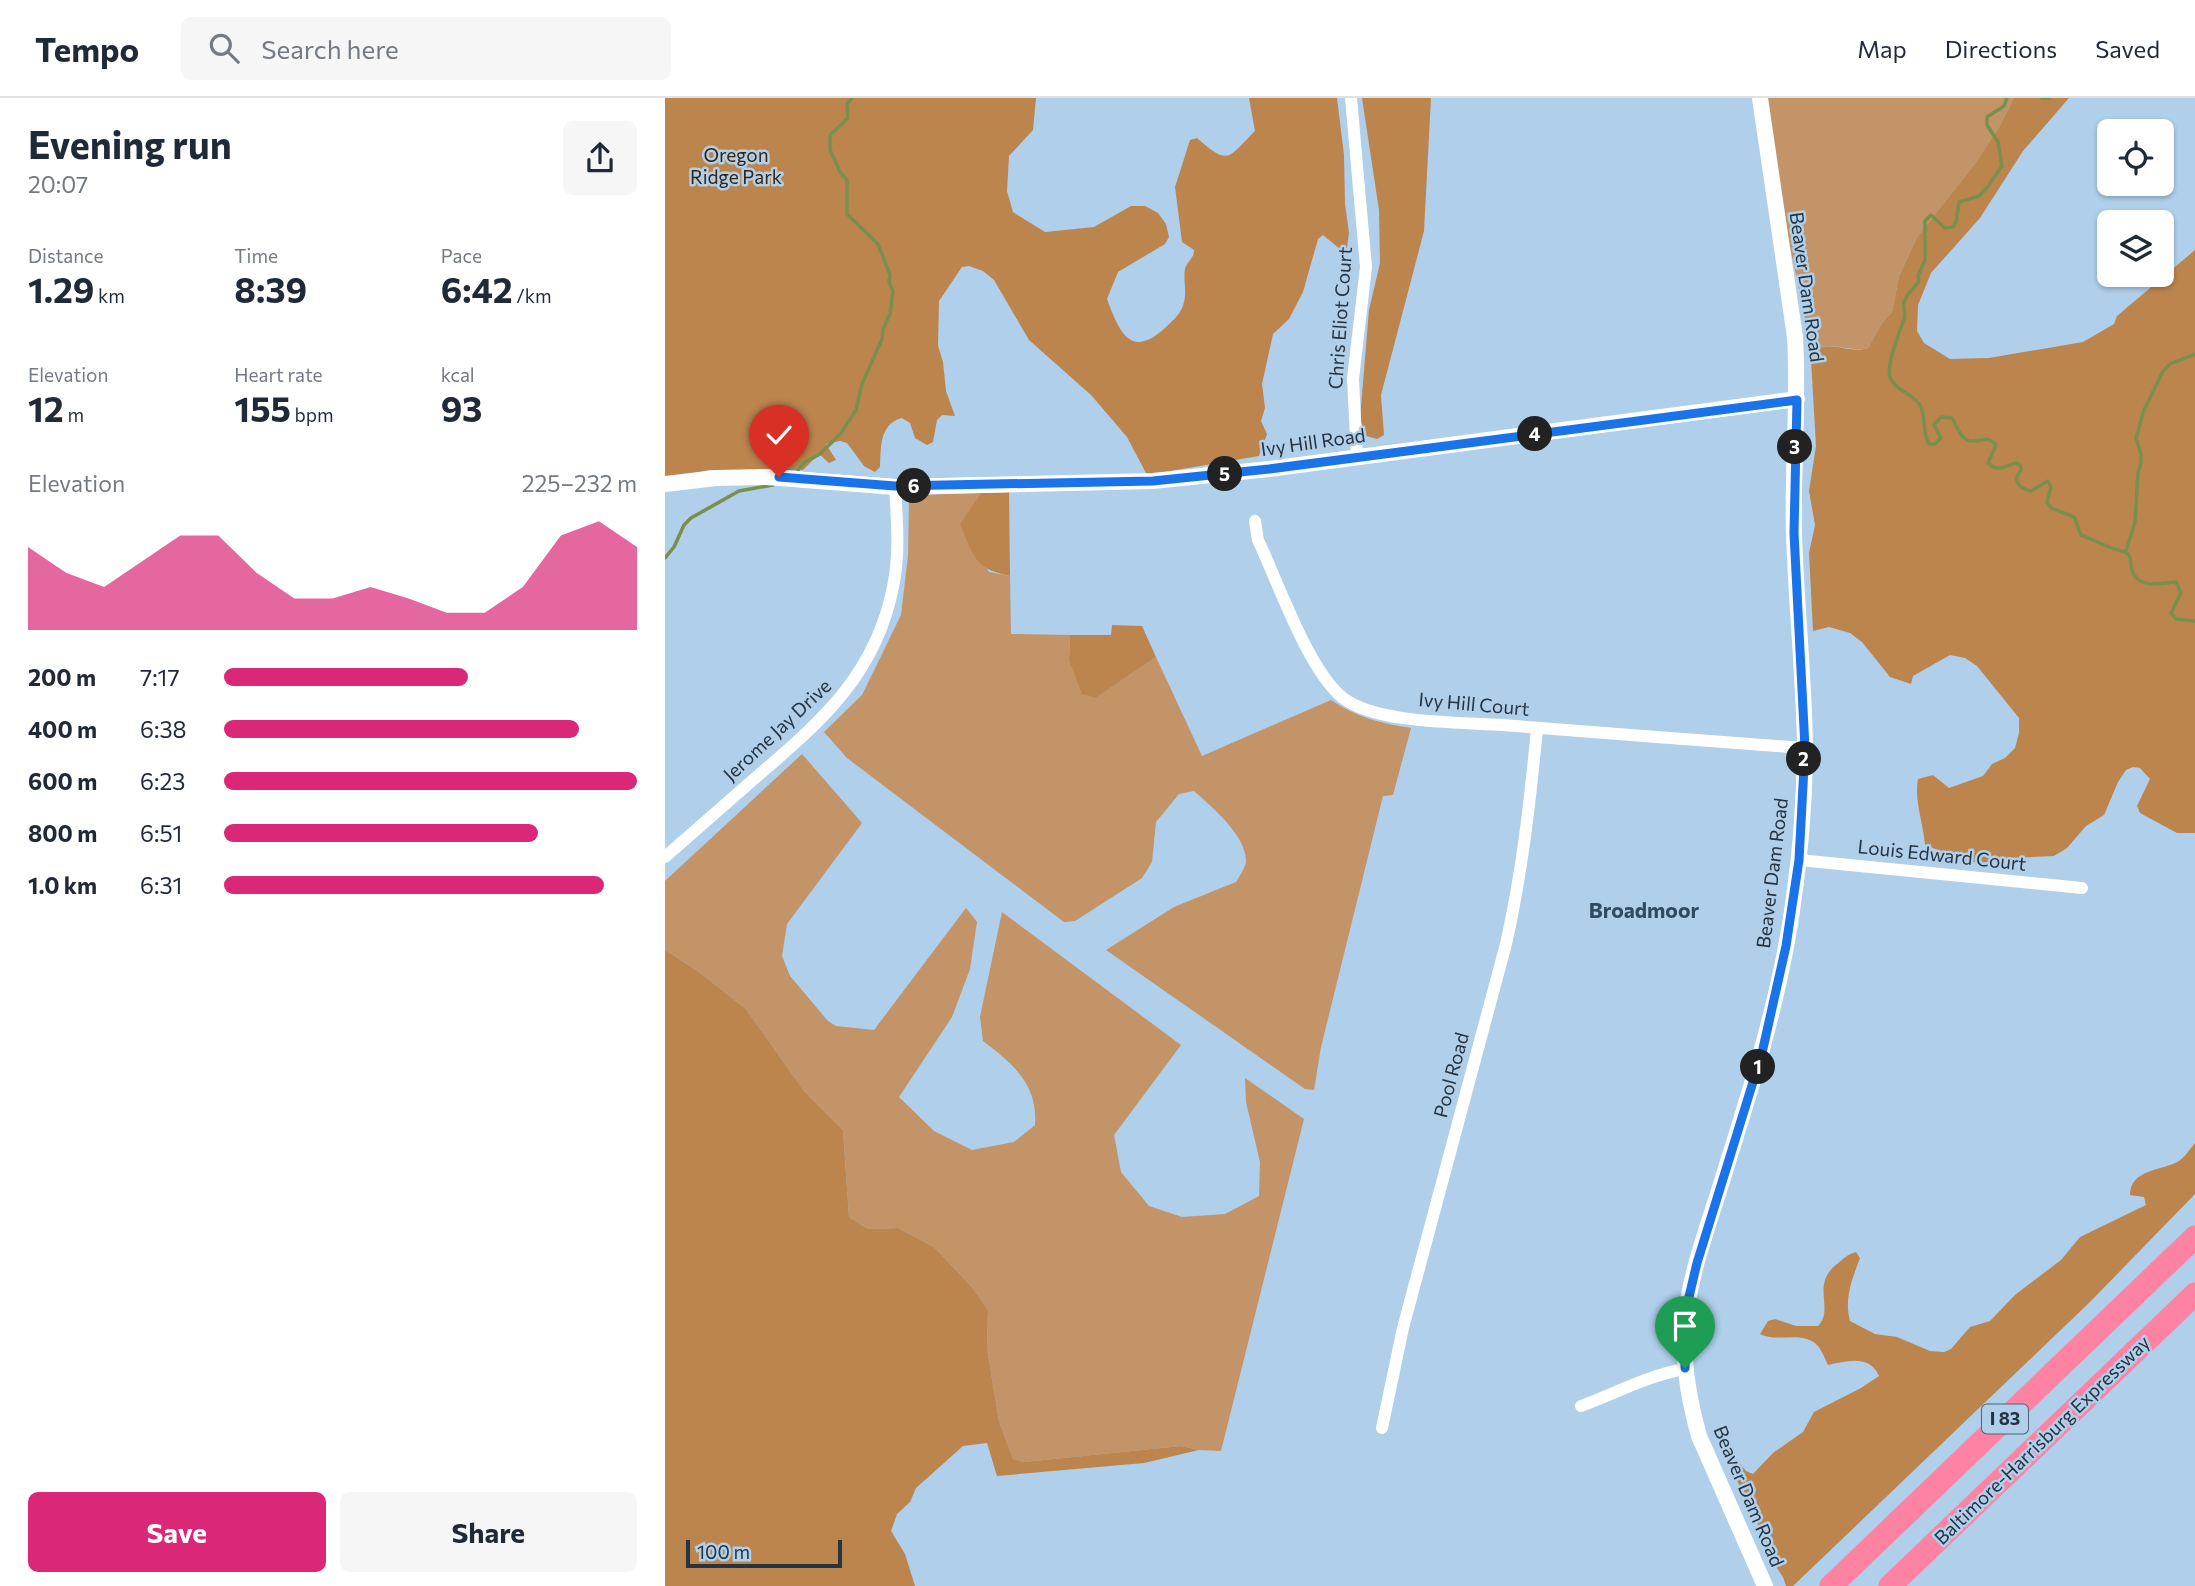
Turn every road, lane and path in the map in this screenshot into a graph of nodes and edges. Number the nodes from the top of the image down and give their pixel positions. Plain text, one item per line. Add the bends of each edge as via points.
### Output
1 (1351, 98) edge
2 (1760, 98) edge
3 (1797, 400) junction
4 (1357, 457) junction
5 (665, 484) edge
6 (895, 486) junction
7 (1255, 521) dead end
8 (1537, 729) junction
9 (1805, 748) junction
10 (665, 857) edge
11 (1799, 860) junction
12 (2082, 888) dead end
13 (2195, 1237) edge
14 (2195, 1294) edge
15 (1685, 1368) junction
16 (1581, 1406) dead end
17 (1382, 1428) dead end
18 (1765, 1586) edge
19 (1831, 1586) edge
20 (1890, 1586) edge

1 - 4 street, Chris Eliot Court via 1366,267 1353,379
2 - 3 street, Beaver Dam Road via 1795,337
3 - 4 street, Ivy Hill Road
3 - 9 street, Beaver Dam Road via 1794,533
4 - 6 street, Ivy Hill Road via 1153,481
5 - 6 street, Ivy Hill Road via 767,477
6 - 10 street, Jerome Jay Drive via 894,585 866,664 808,733
7 - 8 street, Ivy Hill Court via 1258,540 1309,652 1344,698 1360,708 1394,716
8 - 9 street, Ivy Hill Court
8 - 17 street, Pool Road via 1525,852 1509,928 1403,1328
9 - 11 street, Beaver Dam Road
11 - 12 street, Louis Edward Court
11 - 15 street, Beaver Dam Road via 1762,1053 1688,1301
13 - 19 highway, Baltimore-Harrisburg Expressway / I 83
14 - 20 highway, Baltimore-Harrisburg Expressway / I 83
15 - 16 street via 1655,1375
15 - 18 street, Beaver Dam Road via 1699,1436

